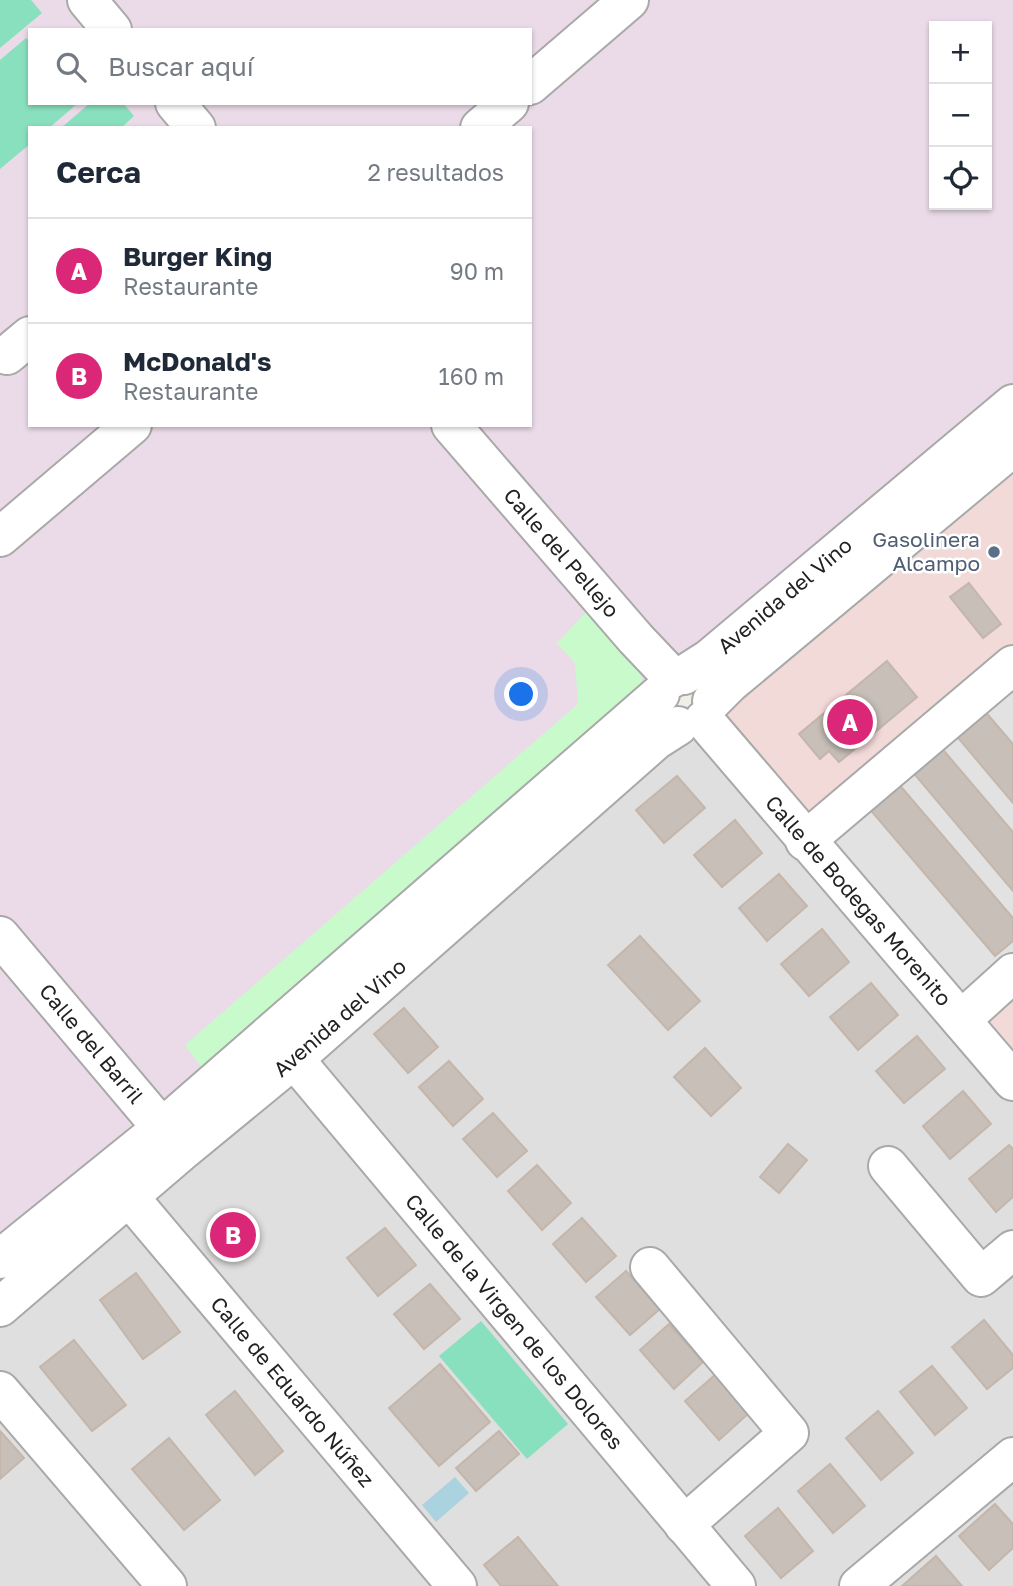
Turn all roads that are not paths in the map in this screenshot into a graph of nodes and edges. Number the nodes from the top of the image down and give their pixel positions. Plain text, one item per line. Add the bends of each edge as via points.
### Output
1 (87, 0) edge
2 (629, 0) edge
3 (110, 28) edge
4 (532, 83) edge
5 (177, 105) edge
6 (507, 105) edge
7 (194, 126) edge
8 (482, 126) edge
9 (1013, 404) edge
10 (130, 427) edge
11 (453, 427) edge
12 (1013, 447) edge
13 (0, 537) edge
14 (1013, 665) edge
15 (685, 699) junction
16 (805, 841) junction
17 (0, 936) edge
18 (1013, 973) edge
19 (961, 1020) junction
20 (294, 1059) junction
21 (1013, 1082) edge
22 (172, 1140) junction
23 (888, 1166) dead end
24 (129, 1197) junction
25 (1013, 1250) edge
26 (0, 1259) edge
27 (650, 1267) dead end
28 (0, 1307) edge
29 (0, 1391) edge
30 (1013, 1457) edge
31 (684, 1525) junction
32 (167, 1586) edge
33 (457, 1586) edge
34 (736, 1586) edge
35 (859, 1586) edge

1 - 3 street
2 - 4 street
5 - 7 street
6 - 8 street
9 - 15 street, Avenida del Vino via 709,659
10 - 13 street
11 - 15 street, Calle del Pellejo
12 - 15 street, Avenida del Vino via 730,683
14 - 16 street
15 - 16 street, Calle de Bodegas Morenito
15 - 20 street, Avenida del Vino via 646,749
15 - 22 street, Avenida del Vino
16 - 19 street, Calle de Bodegas Morenito
17 - 22 street, Calle del Barril
18 - 19 street
19 - 21 street, Calle de Bodegas Morenito
20 - 22 street, Avenida del Vino
20 - 31 street, Calle de la Virgen de los Dolores
22 - 24 street, Avenida del Vino
22 - 26 street, Avenida del Vino
23 - 25 street via 981,1277
24 - 28 street, Avenida del Vino
24 - 33 street, Calle de Eduardo Núñez
27 - 31 street via 789,1433
29 - 32 street
30 - 35 street
31 - 34 street, Calle de la Virgen de los Dolores

